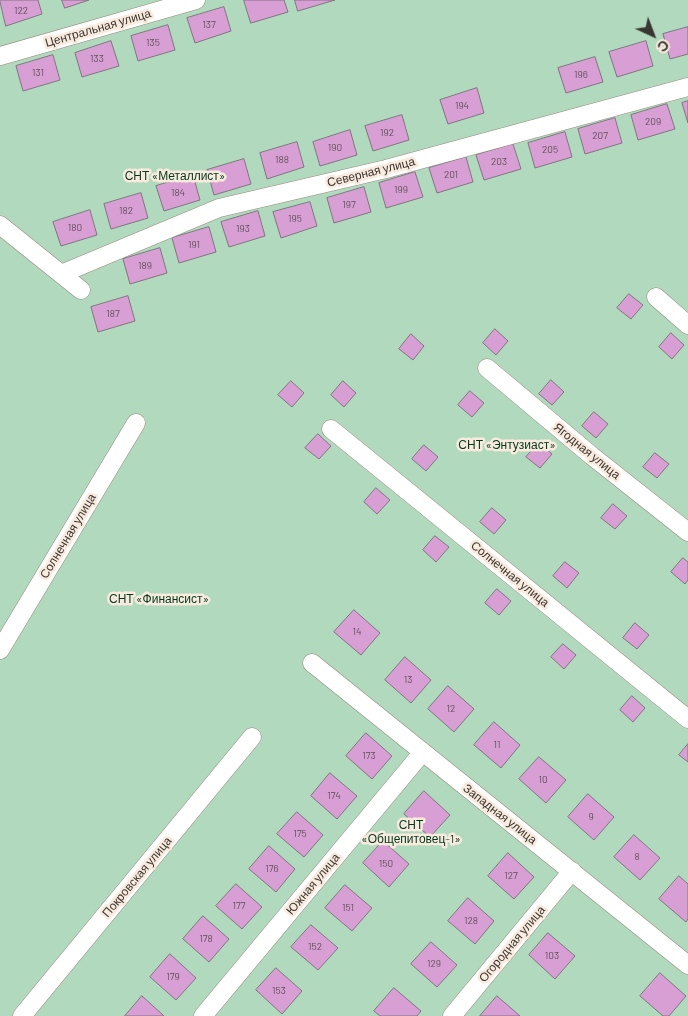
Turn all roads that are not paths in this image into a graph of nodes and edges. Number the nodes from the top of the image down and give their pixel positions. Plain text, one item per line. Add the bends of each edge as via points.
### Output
1 (196, 0) edge
2 (0, 56) edge
3 (688, 87) edge
4 (0, 226) edge
5 (61, 274) junction
6 (81, 290) dead end
7 (656, 297) dead end
8 (688, 325) edge
9 (487, 368) dead end
10 (136, 423) dead end
11 (331, 429) dead end
12 (688, 532) edge
13 (0, 650) edge
14 (312, 663) dead end
15 (688, 719) edge
16 (252, 737) dead end
17 (422, 753) junction
18 (572, 871) junction
19 (688, 965) edge
20 (22, 1016) edge
21 (203, 1016) edge
22 (452, 1016) edge

1 - 2 street, Центральная улица
3 - 5 street, Северная улица via 386,169 219,208
4 - 5 street
5 - 6 street
7 - 8 street
9 - 12 street, Ягодная улица
10 - 13 street, Солнечная улица
11 - 15 street, Солнечная улица
14 - 17 street, Западная улица
16 - 20 street, Покровская улица
17 - 18 street, Западная улица
17 - 21 street, Южная улица
18 - 19 street, Западная улица
18 - 22 street, Огородная улица

